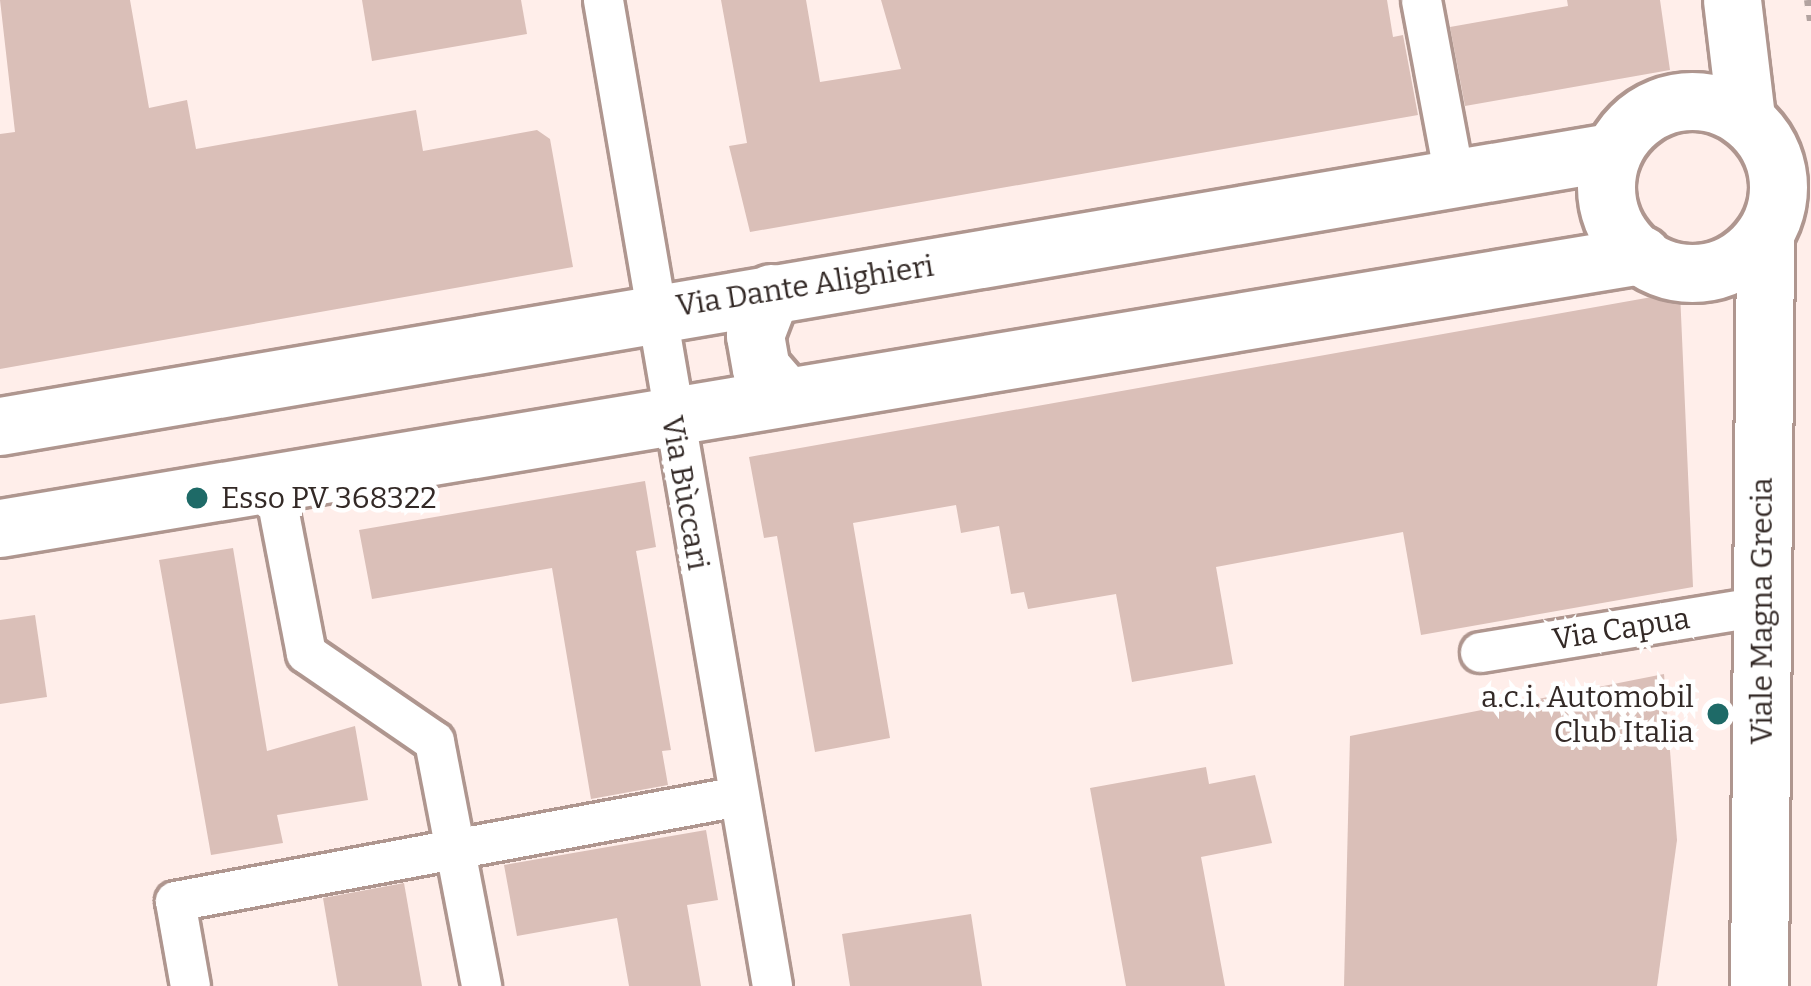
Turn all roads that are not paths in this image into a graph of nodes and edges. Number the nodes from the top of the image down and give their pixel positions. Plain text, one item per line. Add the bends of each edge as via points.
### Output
1 (603, 0) edge
2 (1421, 0) edge
3 (1732, 0) edge
4 (1746, 117) junction
5 (1610, 152) junction
6 (1794, 173) edge
7 (1454, 176) junction
8 (1765, 235) junction
9 (1641, 255) junction
10 (771, 293) junction
11 (652, 311) junction
12 (786, 397) junction
13 (672, 415) junction
14 (0, 426) edge
15 (273, 482) junction
16 (0, 528) edge
17 (1762, 606) junction
18 (1480, 652) dead end
19 (737, 796) junction
20 (454, 848) junction
21 (190, 986) edge
22 (481, 986) edge
23 (772, 986) edge
24 (1759, 986) edge

1 - 11 street, Via Bùccari
2 - 7 street
3 - 4 street, Viale Magna Grecia
4 - 5 street via 1710,101 1671,102 1635,121
4 - 6 street, Viale Magna Grecia
5 - 7 street, Via Dante Alighieri
5 - 9 street via 1605,193 1612,220
6 - 8 street, Viale Magna Grecia
7 - 10 street, Via Dante Alighieri
8 - 9 street via 1736,262 1698,274 1658,267
8 - 17 street, Viale Magna Grecia
9 - 12 street
10 - 11 street, Via Dante Alighieri
10 - 12 street via 755,335 761,368
11 - 13 street, Via Bùccari
11 - 14 street, Via Dante Alighieri
12 - 13 street
13 - 15 street
13 - 19 street, Via Bùccari
15 - 16 street
15 - 20 street via 306,653 434,741
17 - 18 street, Via Capua
17 - 24 street, Viale Magna Grecia
19 - 20 street
19 - 23 street, Via Bùccari
20 - 21 street via 175,901
20 - 22 street

